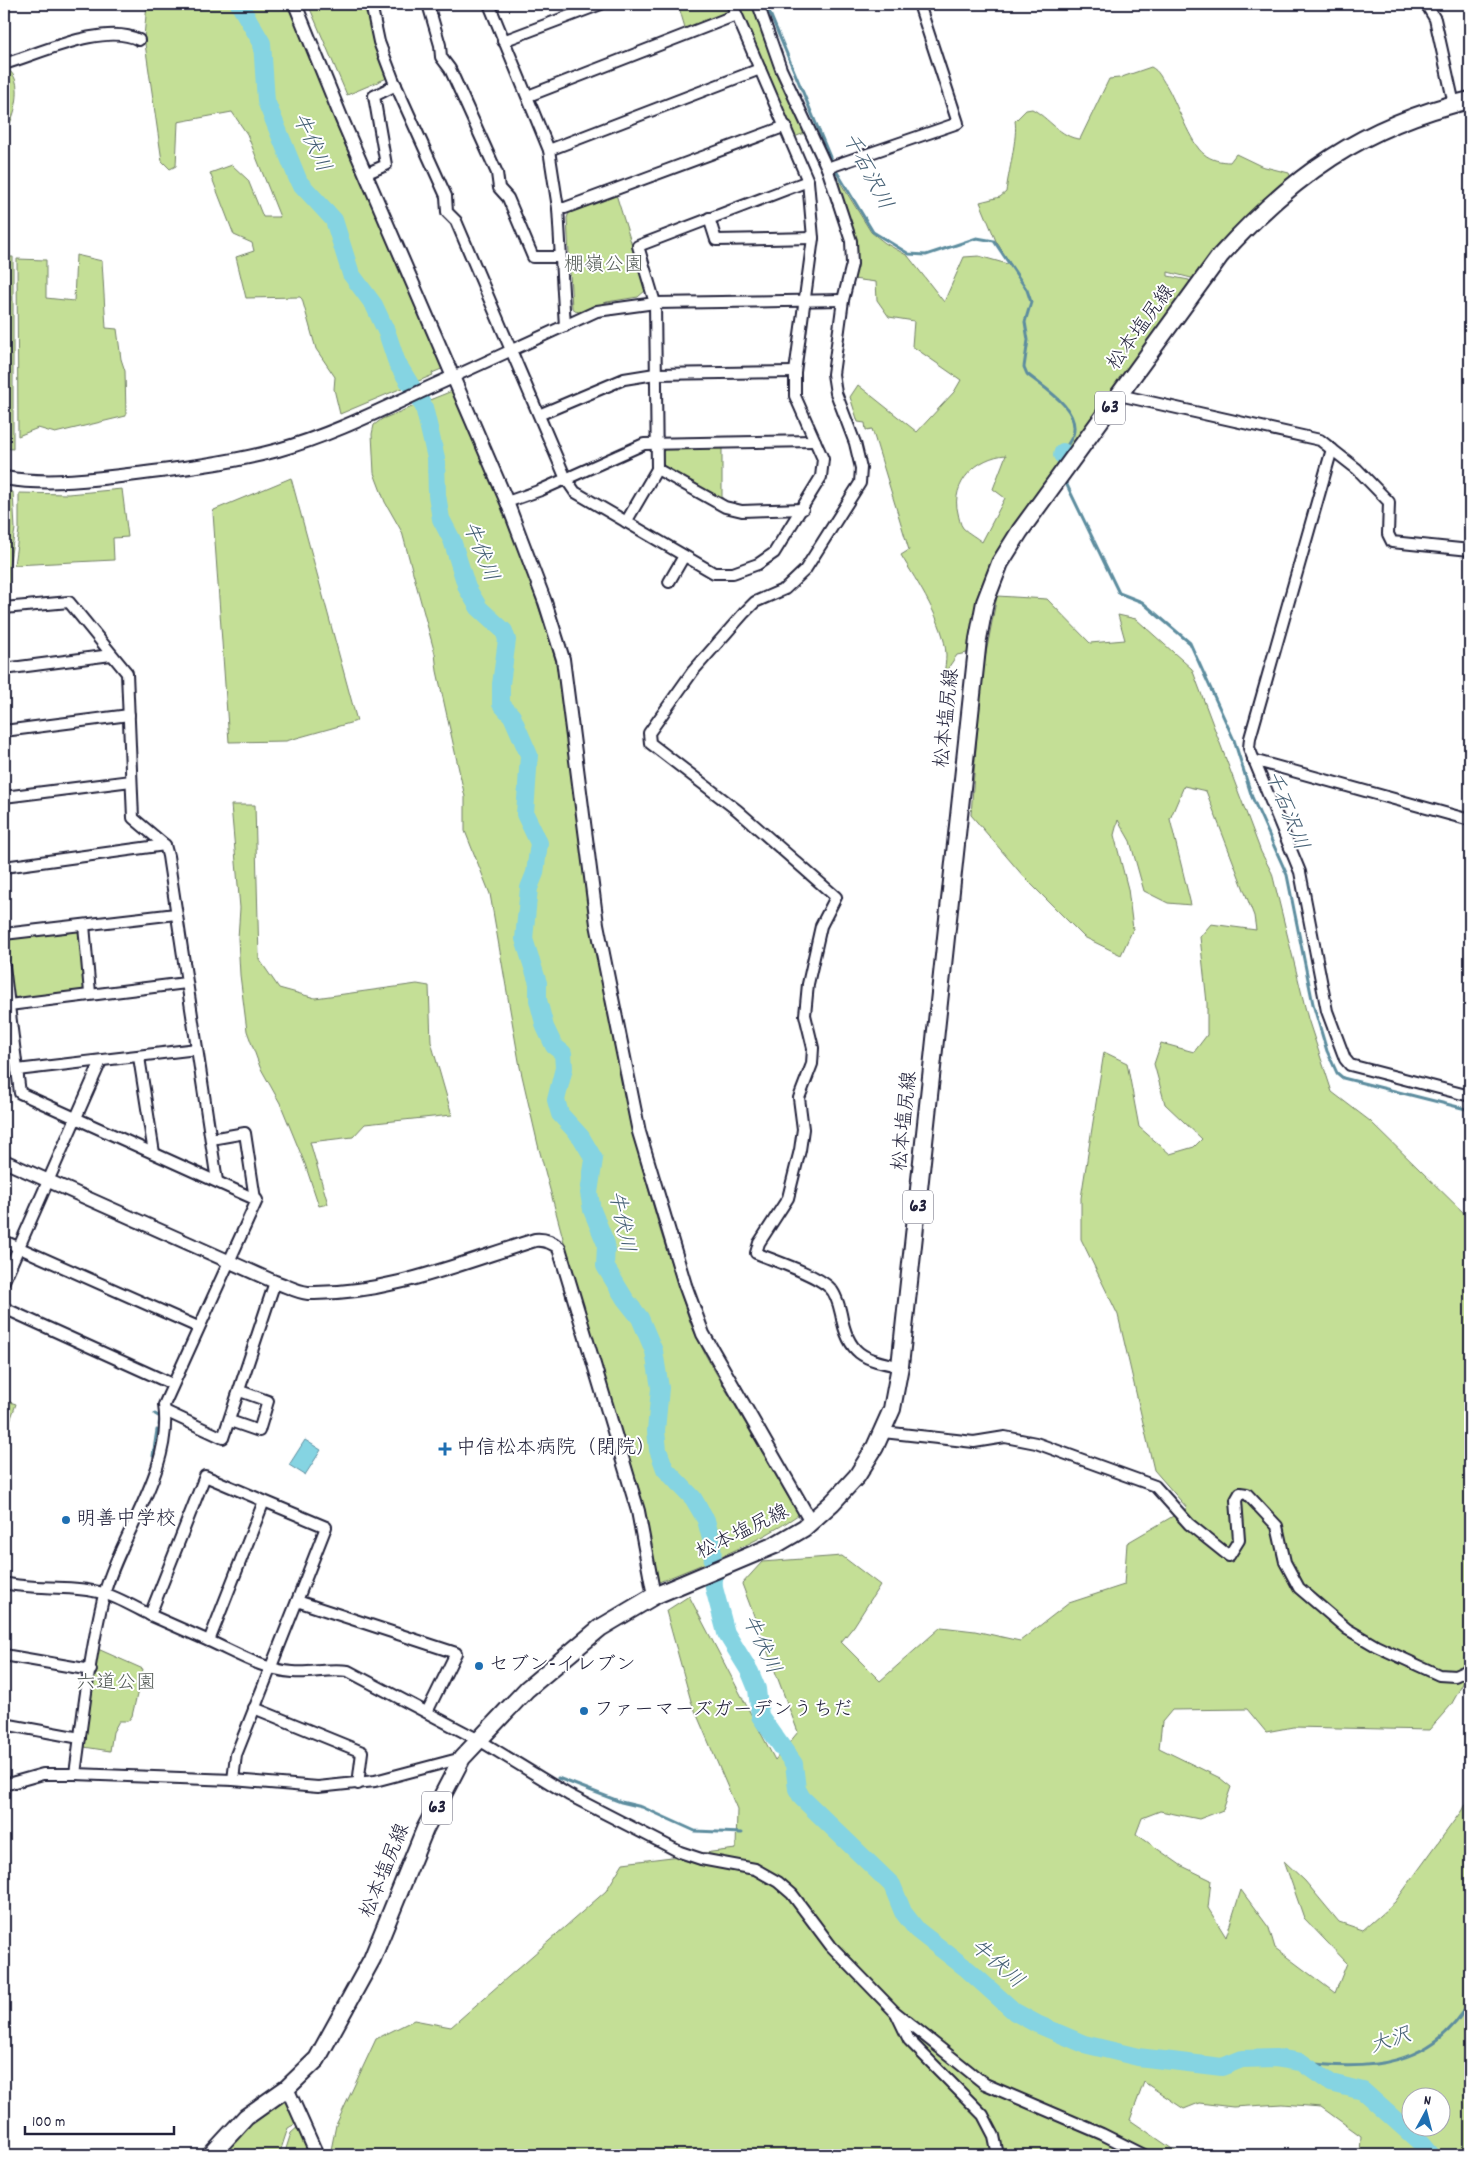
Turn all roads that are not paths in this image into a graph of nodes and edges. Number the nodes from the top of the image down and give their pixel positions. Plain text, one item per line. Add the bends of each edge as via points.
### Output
1 (295, 4) edge
2 (371, 4) edge
3 (428, 4) edge
4 (489, 4) edge
5 (601, 4) edge
6 (732, 4) edge
7 (758, 4) edge
8 (919, 4) edge
9 (1426, 4) edge
10 (736, 15) junction
11 (139, 40) dead end
12 (504, 41) junction
13 (4, 64) edge
14 (760, 69) junction
15 (396, 85) junction
16 (528, 96) junction
17 (1462, 102) edge
18 (786, 126) junction
19 (549, 150) junction
20 (832, 167) junction
21 (365, 174) junction
22 (808, 181) junction
23 (558, 208) junction
24 (709, 218) junction
25 (813, 238) junction
26 (560, 257) junction
27 (806, 300) junction
28 (843, 300) junction
29 (655, 303) junction
30 (565, 326) junction
31 (513, 351) junction
32 (796, 372) junction
33 (655, 374) junction
34 (451, 378) junction
35 (1119, 395) junction
36 (541, 414) junction
37 (815, 441) junction
38 (657, 443) junction
39 (1332, 449) junction
40 (657, 469) junction
41 (4, 478) edge
42 (566, 479) junction
43 (507, 502) junction
44 (803, 509) junction
45 (626, 522) junction
46 (1470, 550) edge
47 (684, 556) junction
48 (669, 582) dead end
49 (4, 608) edge
50 (111, 655) junction
51 (4, 669) edge
52 (129, 715) junction
53 (4, 731) edge
54 (1253, 760) junction
55 (131, 781) junction
56 (4, 797) edge
57 (1470, 820) edge
58 (165, 845) junction
59 (4, 867) edge
60 (176, 914) junction
61 (84, 925) junction
62 (4, 934) edge
63 (4, 966) edge
64 (186, 983) junction
65 (90, 994) junction
66 (9, 1005) junction
67 (197, 1049) junction
68 (139, 1057) junction
69 (101, 1061) junction
70 (16, 1070) junction
71 (1470, 1096) edge
72 (75, 1118) junction
73 (210, 1139) junction
74 (154, 1153) junction
75 (4, 1161) edge
76 (47, 1180) junction
77 (217, 1181) junction
78 (255, 1199) junction
79 (4, 1241) edge
80 (19, 1247) junction
81 (229, 1261) junction
82 (4, 1281) edge
83 (275, 1282) junction
84 (4, 1308) edge
85 (198, 1327) junction
86 (900, 1366) junction
87 (172, 1384) junction
88 (240, 1391) junction
89 (165, 1411) junction
90 (230, 1421) junction
91 (883, 1432) junction
92 (264, 1501) junction
93 (808, 1525) junction
94 (4, 1583) edge
95 (105, 1594) junction
96 (659, 1594) junction
97 (297, 1601) junction
98 (150, 1615) junction
99 (209, 1641) junction
100 (4, 1655) edge
101 (270, 1668) junction
102 (1470, 1669) edge
103 (91, 1670) junction
104 (254, 1708) junction
105 (427, 1712) junction
106 (4, 1724) edge
107 (80, 1738) junction
108 (479, 1740) junction
109 (462, 1758) junction
110 (75, 1774) junction
111 (233, 1780) junction
112 (358, 1784) junction
113 (4, 1785) edge
114 (895, 2012) junction
115 (287, 2088) junction
116 (211, 2155) edge
117 (317, 2155) edge
118 (998, 2155) edge
119 (1144, 2155) edge

1 - 21 street
2 - 15 street via 379,42
3 - 26 street via 441,57 450,69 497,173 500,188 508,198 534,257
4 - 12 street
5 - 12 street
6 - 10 street
7 - 20 street via 781,69
8 - 20 street via 958,123
9 - 17 street via 1435,19
10 - 14 street
10 - 16 street
11 - 13 street via 129,35 102,35
12 - 16 street
14 - 18 street
14 - 19 street
15 - 21 street via 374,96 386,165
15 - 31 street via 446,196 448,212 456,221
16 - 19 street
17 - 35 main road, 松本塩尻線 / 63 via 1409,118 1367,137 1324,162 1289,188 1220,256
18 - 22 street
18 - 23 street
19 - 23 street
20 - 28 street via 851,241 852,264
21 - 34 street
22 - 24 street
22 - 25 street
23 - 26 street
24 - 25 street via 716,240
24 - 29 street via 638,246
25 - 27 street
26 - 30 street
27 - 28 street
27 - 29 street
27 - 32 street
28 - 86 street via 833,374 836,393 855,443 861,468 860,483 806,570 785,589 755,602 744,613 693,671 649,733 650,742 737,810 836,897 821,926 808,984 805,1015 813,1048 812,1064 799,1098 803,1129 800,1150 788,1198 756,1253 830,1287 839,1304 848,1342 861,1356 873,1362
29 - 30 street via 597,312
29 - 33 street
30 - 31 street
31 - 34 street
31 - 36 street
32 - 33 street
32 - 37 street via 795,396
33 - 36 street via 624,378
33 - 38 street
34 - 41 street via 369,415 280,449 216,464 76,481
34 - 43 street
35 - 39 street via 1320,440
35 - 86 main road, 松本塩尻線 / 63 via 1020,531 1000,564 986,602 969,709
36 - 42 street
37 - 38 street
37 - 44 street via 823,459 821,478
38 - 40 street
38 - 42 street via 644,444
39 - 46 street via 1358,469 1389,502 1388,534 1392,542
39 - 54 street via 1250,738
40 - 44 street via 726,507 742,511
40 - 45 street
42 - 43 street
42 - 45 street via 575,492
43 - 93 street via 564,660 597,924 642,1141 702,1334
44 - 47 street via 774,553 758,564 733,573 714,573
45 - 47 street
47 - 48 street
49 - 50 street via 69,602
50 - 51 street
50 - 52 street via 127,673
52 - 53 street
52 - 55 street
54 - 57 street
54 - 71 street via 1300,872 1327,1011 1345,1059 1350,1065
55 - 56 street
55 - 58 street via 133,818
58 - 59 street
58 - 60 street
60 - 61 street
60 - 64 street
61 - 62 street
61 - 65 street
63 - 66 street
64 - 65 street
64 - 67 street
65 - 66 street
66 - 70 street
67 - 68 street
67 - 73 street
68 - 69 street
68 - 74 street
69 - 70 street
69 - 72 street
70 - 72 street via 20,1093
72 - 74 street
72 - 76 street
73 - 77 street
73 - 78 street via 245,1133
74 - 77 street
75 - 76 street
76 - 80 street
76 - 81 street
77 - 78 street
78 - 81 street
79 - 80 street
80 - 82 street
80 - 85 street
81 - 83 street
81 - 85 street
83 - 88 street
83 - 96 street via 306,1293 374,1288 536,1240 559,1248 638,1511
84 - 87 street
85 - 87 street
86 - 91 main road, 松本塩尻線 / 63 via 892,1410
87 - 89 street
88 - 90 street
88 - 90 street via 268,1401 259,1431
89 - 90 street via 222,1438
89 - 95 street via 160,1459
91 - 93 main road, 松本塩尻線 / 63 via 857,1476
91 - 102 street via 974,1442 1005,1437 1036,1443 1155,1486 1189,1524 1229,1556 1239,1540 1236,1500 1240,1493 1246,1494 1277,1526 1284,1562 1299,1588 1347,1629 1439,1675 1455,1676
92 - 97 street via 326,1527
92 - 98 street via 205,1476
92 - 99 street
93 - 96 main road, 松本塩尻線 / 63 via 775,1545
94 - 95 street via 30,1588 92,1590
95 - 98 street
95 - 103 street
96 - 108 main road, 松本塩尻線 / 63 via 620,1615 578,1644 527,1689
97 - 101 street
97 - 105 street via 456,1653
98 - 99 street
99 - 101 street
100 - 103 street
101 - 104 street
101 - 105 street via 295,1673 330,1668 348,1671
103 - 107 street
104 - 111 street via 236,1755
104 - 112 street via 362,1752
105 - 108 street
106 - 107 street
107 - 110 street
108 - 109 main road, 松本塩尻線 / 63
108 - 114 street via 569,1794 680,1852 755,1869 778,1882 792,1894 831,1946
109 - 112 street
109 - 115 main road, 松本塩尻線 / 63 via 426,1829 364,1975 317,2060
110 - 111 street
110 - 113 street via 43,1774
111 - 112 street via 318,1787
114 - 118 street via 909,2040 983,2115 994,2136
114 - 119 street via 985,2084
115 - 116 main road, 松本塩尻線 / 63 via 246,2118
115 - 117 street

